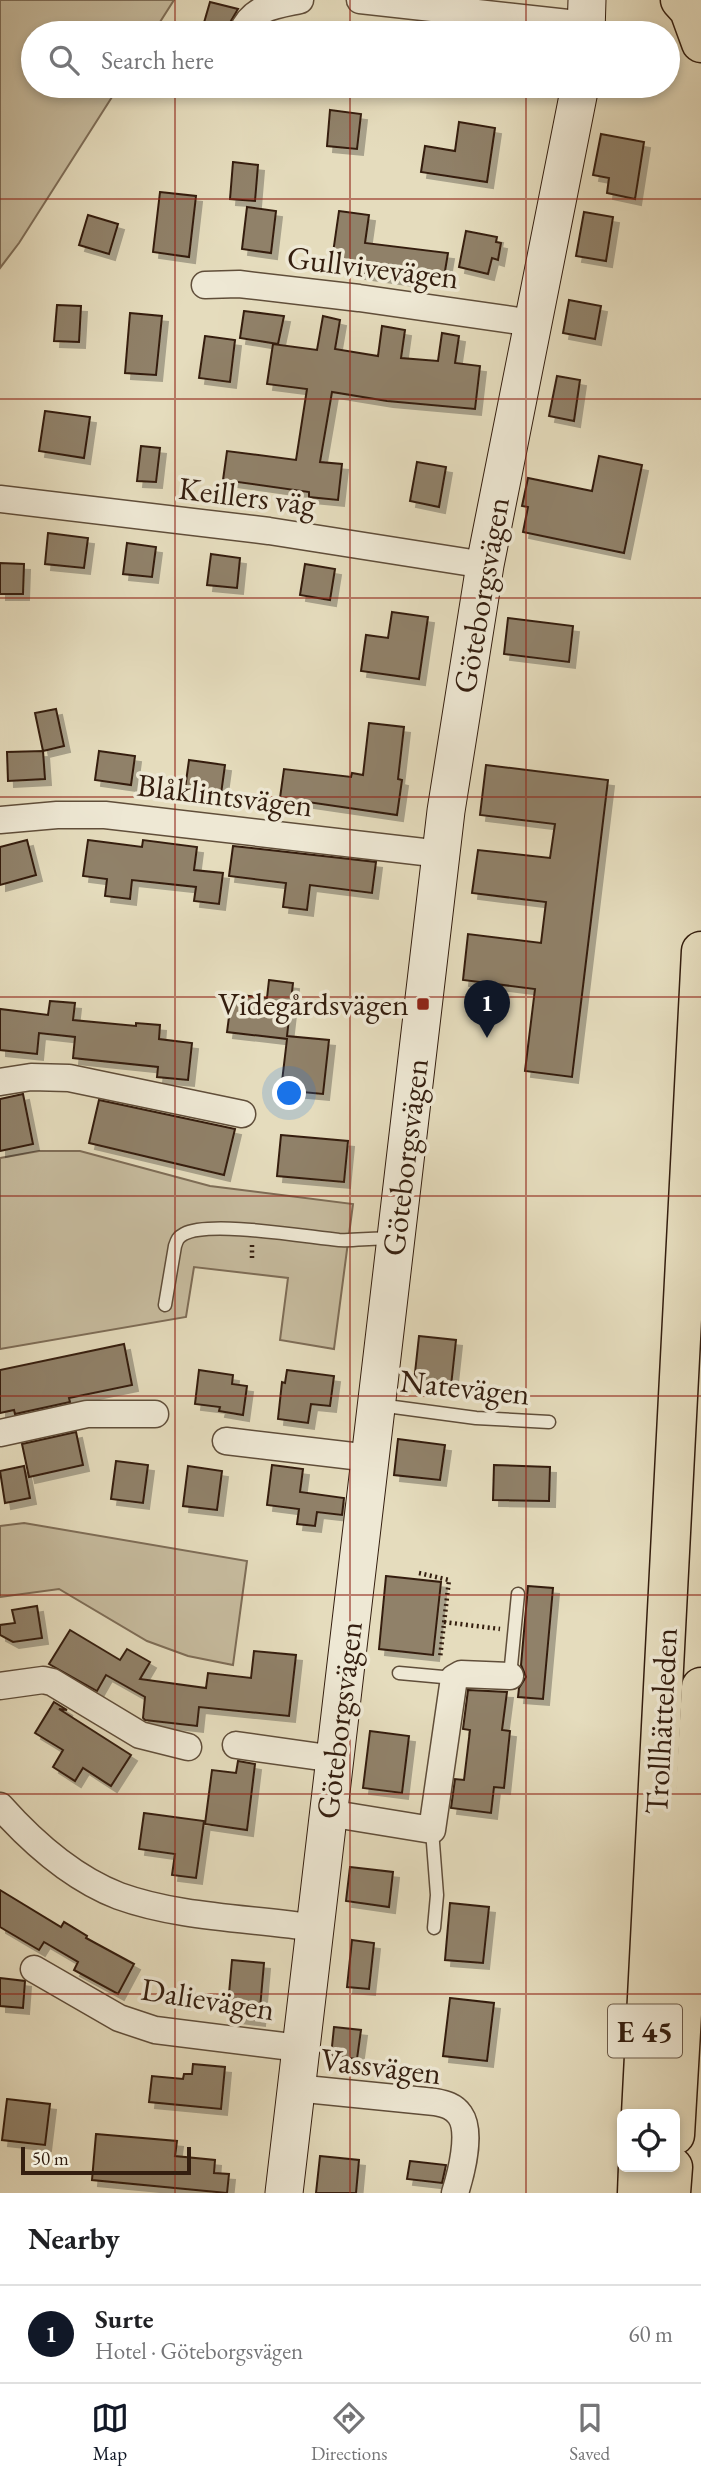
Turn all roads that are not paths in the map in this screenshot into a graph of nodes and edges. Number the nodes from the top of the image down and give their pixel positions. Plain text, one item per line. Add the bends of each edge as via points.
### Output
1 (300, 0) edge
2 (360, 0) edge
3 (680, 0) edge
4 (586, 19) edge
5 (248, 21) edge
6 (701, 43) edge
7 (578, 98) edge
8 (205, 285) dead end
9 (533, 323) junction
10 (0, 499) edge
11 (485, 565) junction
12 (0, 820) edge
13 (441, 854) junction
14 (701, 951) edge
15 (0, 1083) edge
16 (242, 1114) dead end
17 (395, 1240) junction
18 (165, 1306) dead end
19 (377, 1405) junction
20 (155, 1413) dead end
21 (549, 1422) dead end
22 (0, 1433) edge
23 (226, 1441) dead end
24 (370, 1458) junction
25 (518, 1594) dead end
26 (399, 1673) dead end
27 (510, 1676) joint
28 (446, 1677) junction
29 (0, 1686) edge
30 (701, 1687) edge
31 (236, 1745) dead end
32 (188, 1747) dead end
33 (335, 1759) junction
34 (0, 1806) edge
35 (328, 1813) junction
36 (432, 1830) junction
37 (314, 1928) junction
38 (434, 1928) dead end
39 (34, 1969) dead end
40 (300, 2048) junction
41 (295, 2088) junction
42 (641, 2109) edge
43 (676, 2109) edge
44 (638, 2172) edge
45 (673, 2172) edge
46 (284, 2193) edge
47 (455, 2193) edge
48 (636, 2193) edge
49 (671, 2193) edge

1 - 5 street via 271,5
2 - 4 street
3 - 6 highway via 689,10
7 - 9 street, Göteborgsvägen
8 - 9 street, Gullvivevägen via 239,284
9 - 11 street, Göteborgsvägen
10 - 11 street, Keillers väg via 269,531
11 - 13 street, Göteborgsvägen
12 - 13 street, Blåklintsvägen via 105,815
13 - 17 street, Göteborgsvägen
14 - 42 highway, Trollhätteleden / E 45
15 - 16 street via 30,1077 69,1078
17 - 18 lane via 343,1240 252,1230 186,1232 175,1246
17 - 19 street, Göteborgsvägen
19 - 21 lane, Natevägen via 476,1419
19 - 24 street, Göteborgsvägen
20 - 22 street via 87,1414
23 - 24 street
24 - 33 street, Göteborgsvägen
25 - 27 lane
26 - 28 lane
27 - 28 street
28 - 36 street
29 - 32 street via 52,1682 140,1735
30 - 43 highway, Trollhätteleden / E 45
31 - 33 street
33 - 35 street, Göteborgsvägen
34 - 37 street via 27,1836 71,1871 118,1895 161,1908
35 - 36 street
35 - 37 street, Göteborgsvägen
36 - 38 lane via 437,1895
37 - 40 street, Göteborgsvägen
39 - 40 street, Dalievägen via 119,2018 155,2030
40 - 41 street, Göteborgsvägen
41 - 46 street, Göteborgsvägen
41 - 47 street, Vassvägen via 449,2105 464,2122 465,2134
44 - 48 highway
45 - 49 highway

